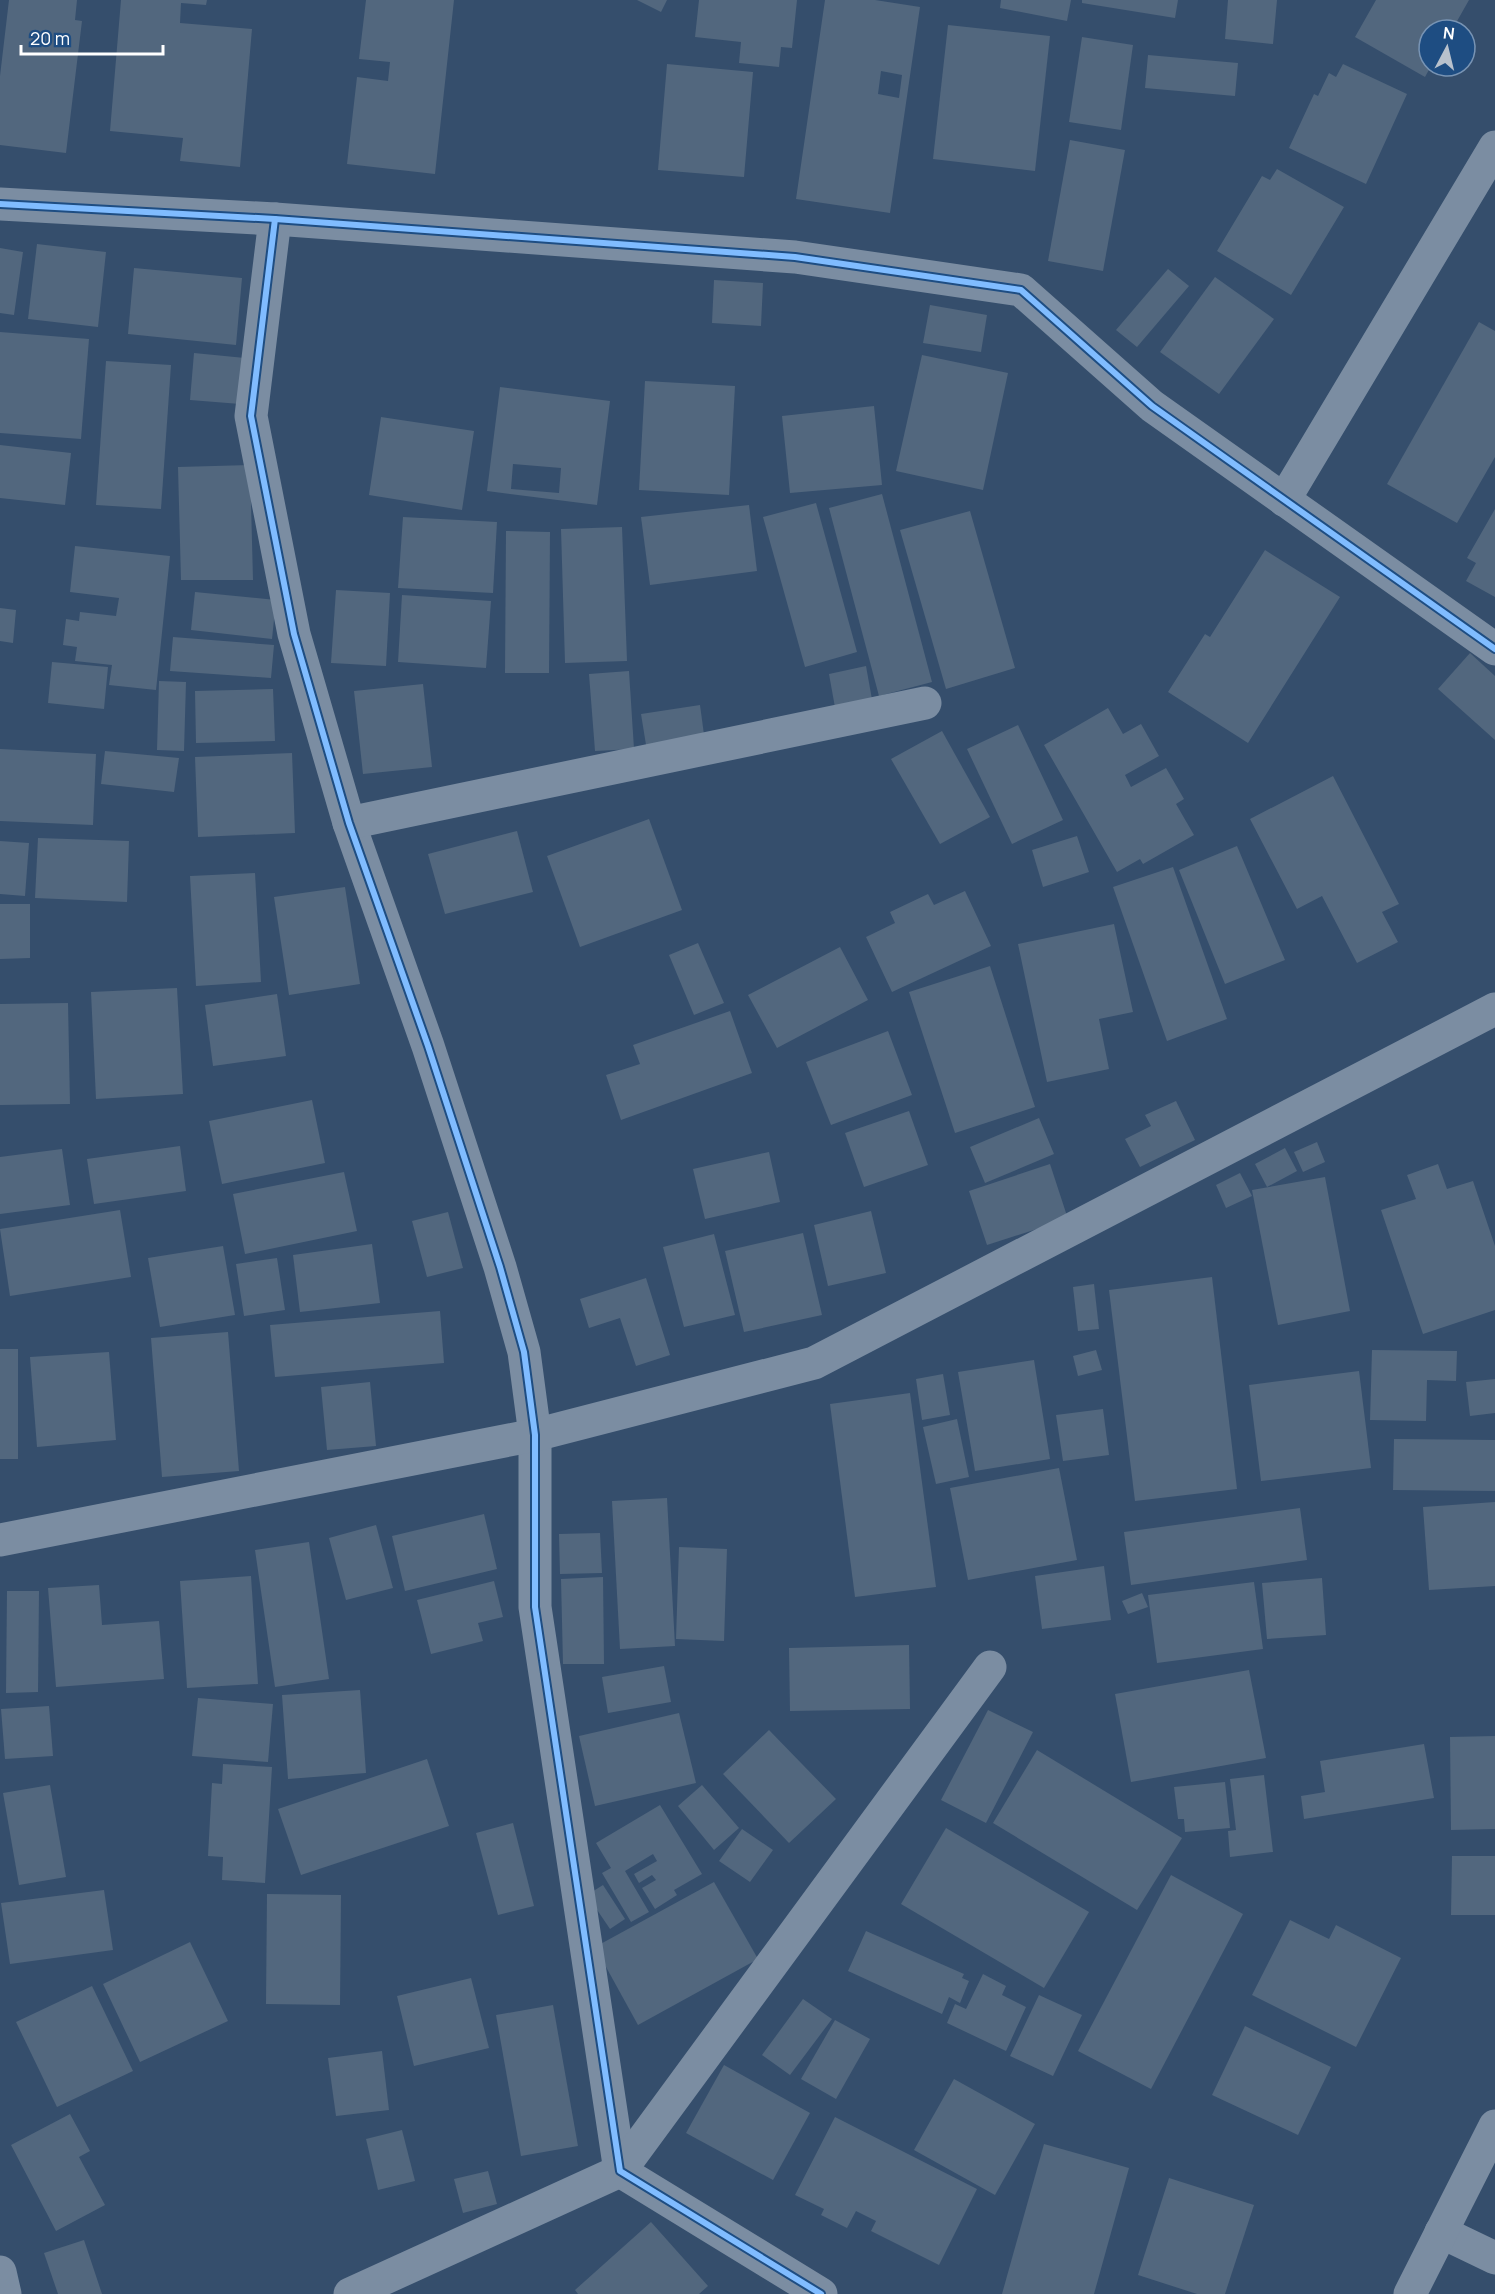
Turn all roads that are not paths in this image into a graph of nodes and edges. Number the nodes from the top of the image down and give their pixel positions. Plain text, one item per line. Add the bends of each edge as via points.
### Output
1 (1495, 147) edge
2 (0, 204) edge
3 (275, 219) junction
4 (1284, 500) junction
5 (1495, 649) edge
6 (925, 703) dead end
7 (349, 823) junction
8 (1495, 1009) edge
9 (535, 1435) junction
10 (0, 1540) edge
11 (990, 1667) dead end
12 (1495, 2126) edge
13 (620, 2172) junction
14 (1441, 2232) junction
15 (1495, 2259) edge
16 (0, 2272) edge
17 (5, 2294) edge
18 (350, 2294) edge
19 (821, 2294) edge
20 (1410, 2294) edge

1 - 4 street
2 - 3 street
3 - 4 street via 795,257 1021,290 1152,406
3 - 7 street via 251,416 294,634
4 - 5 street
6 - 7 street
7 - 9 street via 500,1267 524,1352
8 - 9 street via 814,1363
9 - 10 street
9 - 13 street via 535,1607
11 - 13 street
12 - 14 street
13 - 18 street
13 - 19 street
14 - 15 street
14 - 20 street
16 - 17 street

